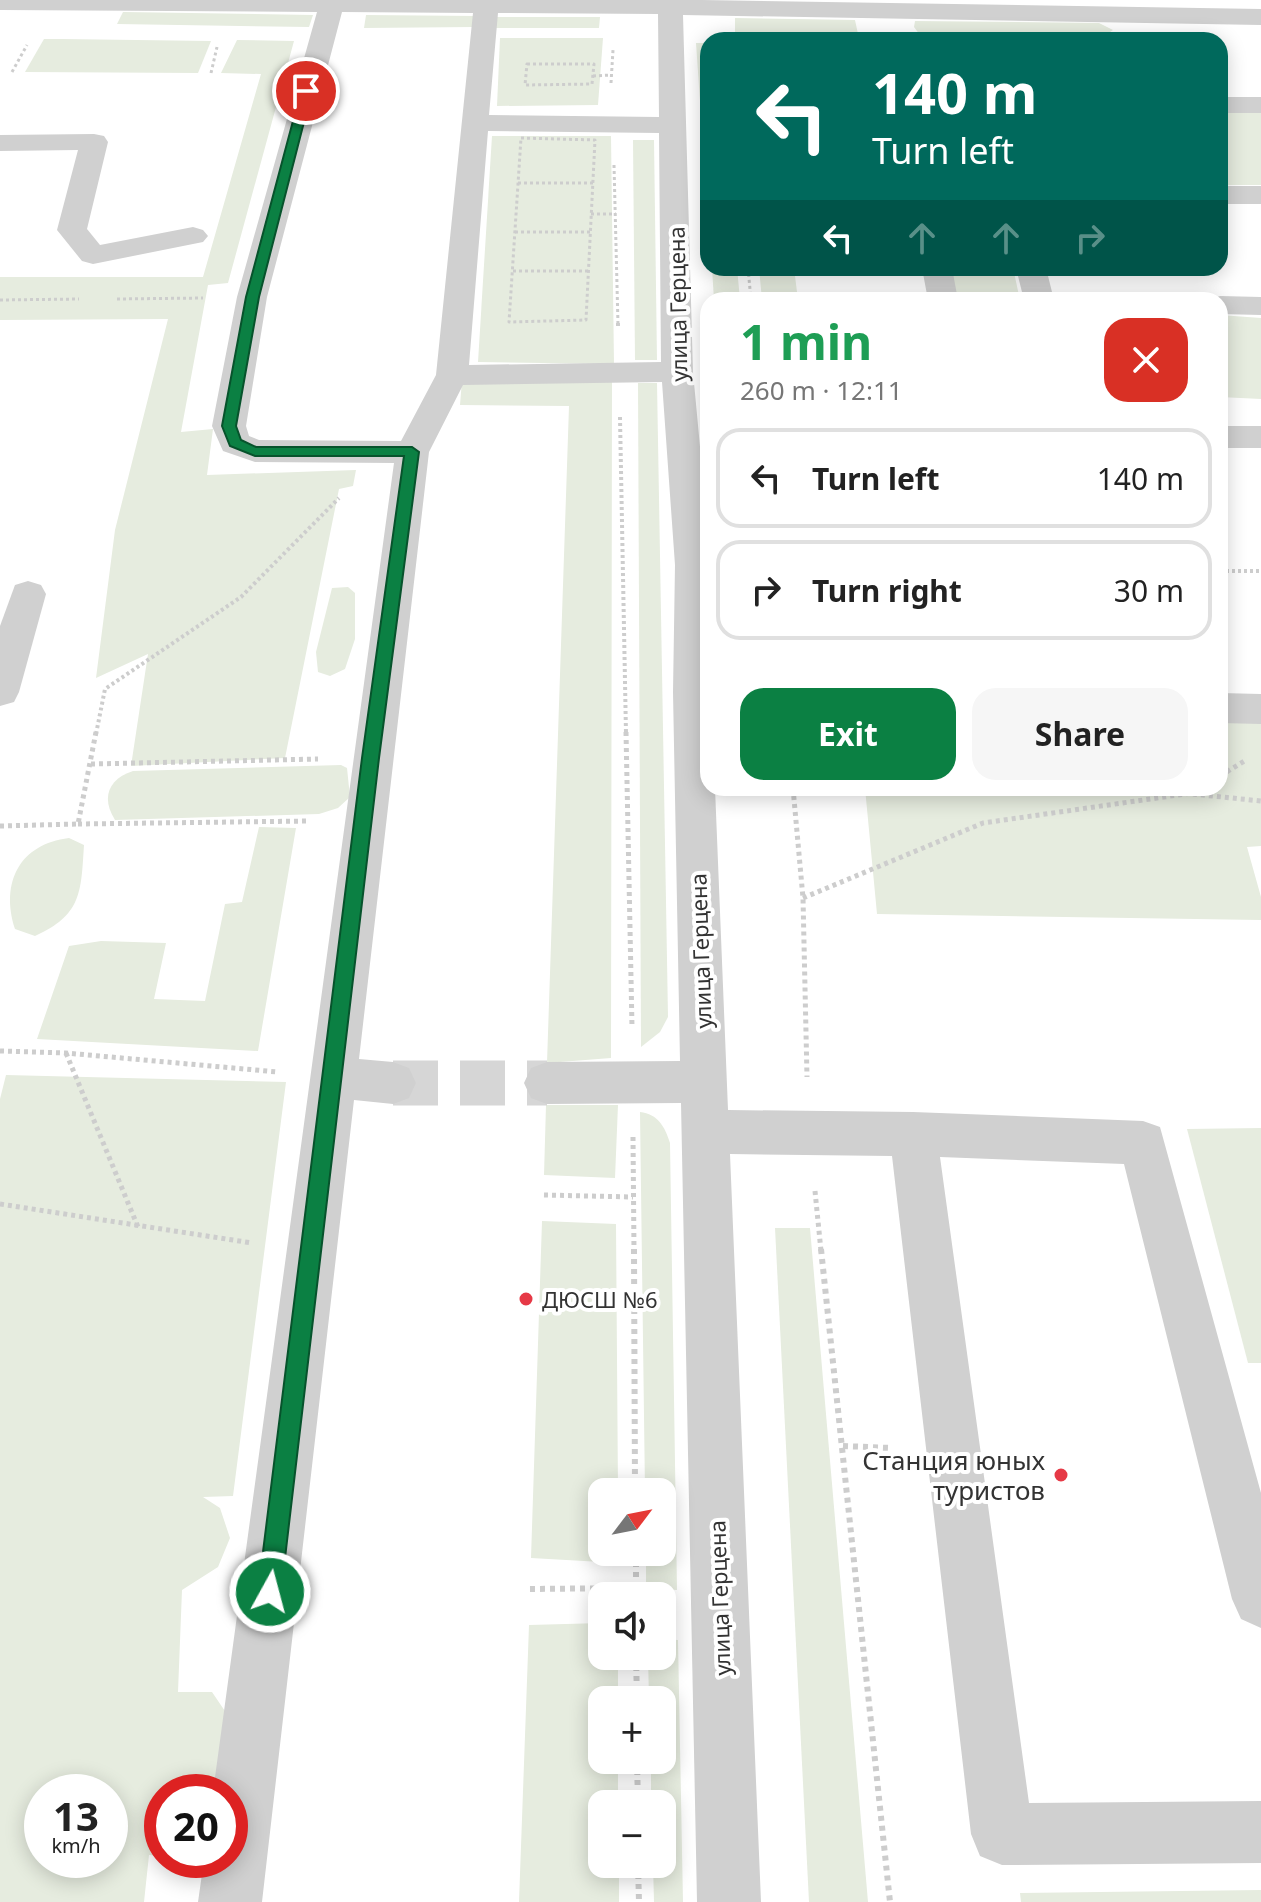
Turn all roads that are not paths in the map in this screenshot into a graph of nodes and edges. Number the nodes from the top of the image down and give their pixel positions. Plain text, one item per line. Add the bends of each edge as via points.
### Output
1 (110, 2) edge
2 (0, 3) edge
3 (486, 4) junction
4 (670, 4) edge
5 (331, 5) junction
6 (877, 10) junction
7 (1259, 13) edge
8 (879, 32) edge
9 (1228, 105) edge
10 (1261, 105) edge
11 (477, 123) junction
12 (674, 125) junction
13 (0, 143) edge
14 (1228, 195) edge
15 (1261, 195) edge
16 (193, 236) dead end
17 (1228, 305) edge
18 (1261, 306) edge
19 (677, 372) junction
20 (452, 375) junction
21 (1228, 437) edge
22 (1261, 437) edge
23 (412, 452) junction
24 (700, 565) edge
25 (28, 594) dead end
26 (0, 692) edge
27 (700, 692) edge
28 (1228, 708) edge
29 (1261, 709) edge
30 (701, 796) edge
31 (334, 1077) junction
32 (393, 1083) tunnel mouth
33 (547, 1083) tunnel mouth
34 (704, 1107) junction
35 (913, 1134) junction
36 (1261, 1599) edge
37 (1261, 1832) edge
38 (230, 1902) edge
39 (729, 1902) edge

1 - 2 street
1 - 5 street
3 - 4 street
3 - 5 street
3 - 11 street
4 - 6 street
4 - 12 street, улица Герцена
5 - 23 street via 252,297 229,426 235,443 255,451
6 - 7 street
6 - 8 street
9 - 10 street
11 - 12 street
11 - 20 street
12 - 19 street, улица Герцена
13 - 16 street via 94,142 72,230 93,255
14 - 15 street
17 - 18 street
19 - 20 street
19 - 24 street, улица Герцена
20 - 23 street
21 - 22 street
23 - 31 street
24 - 27 street, улица Герцена
25 - 26 street
28 - 29 street
30 - 34 street, улица Герцена
31 - 32 street
31 - 38 street
33 - 34 street via 633,1082
34 - 35 street via 809,1133
34 - 39 street, улица Герцена
35 - 36 street via 1143,1143
35 - 37 street via 1002,1834

